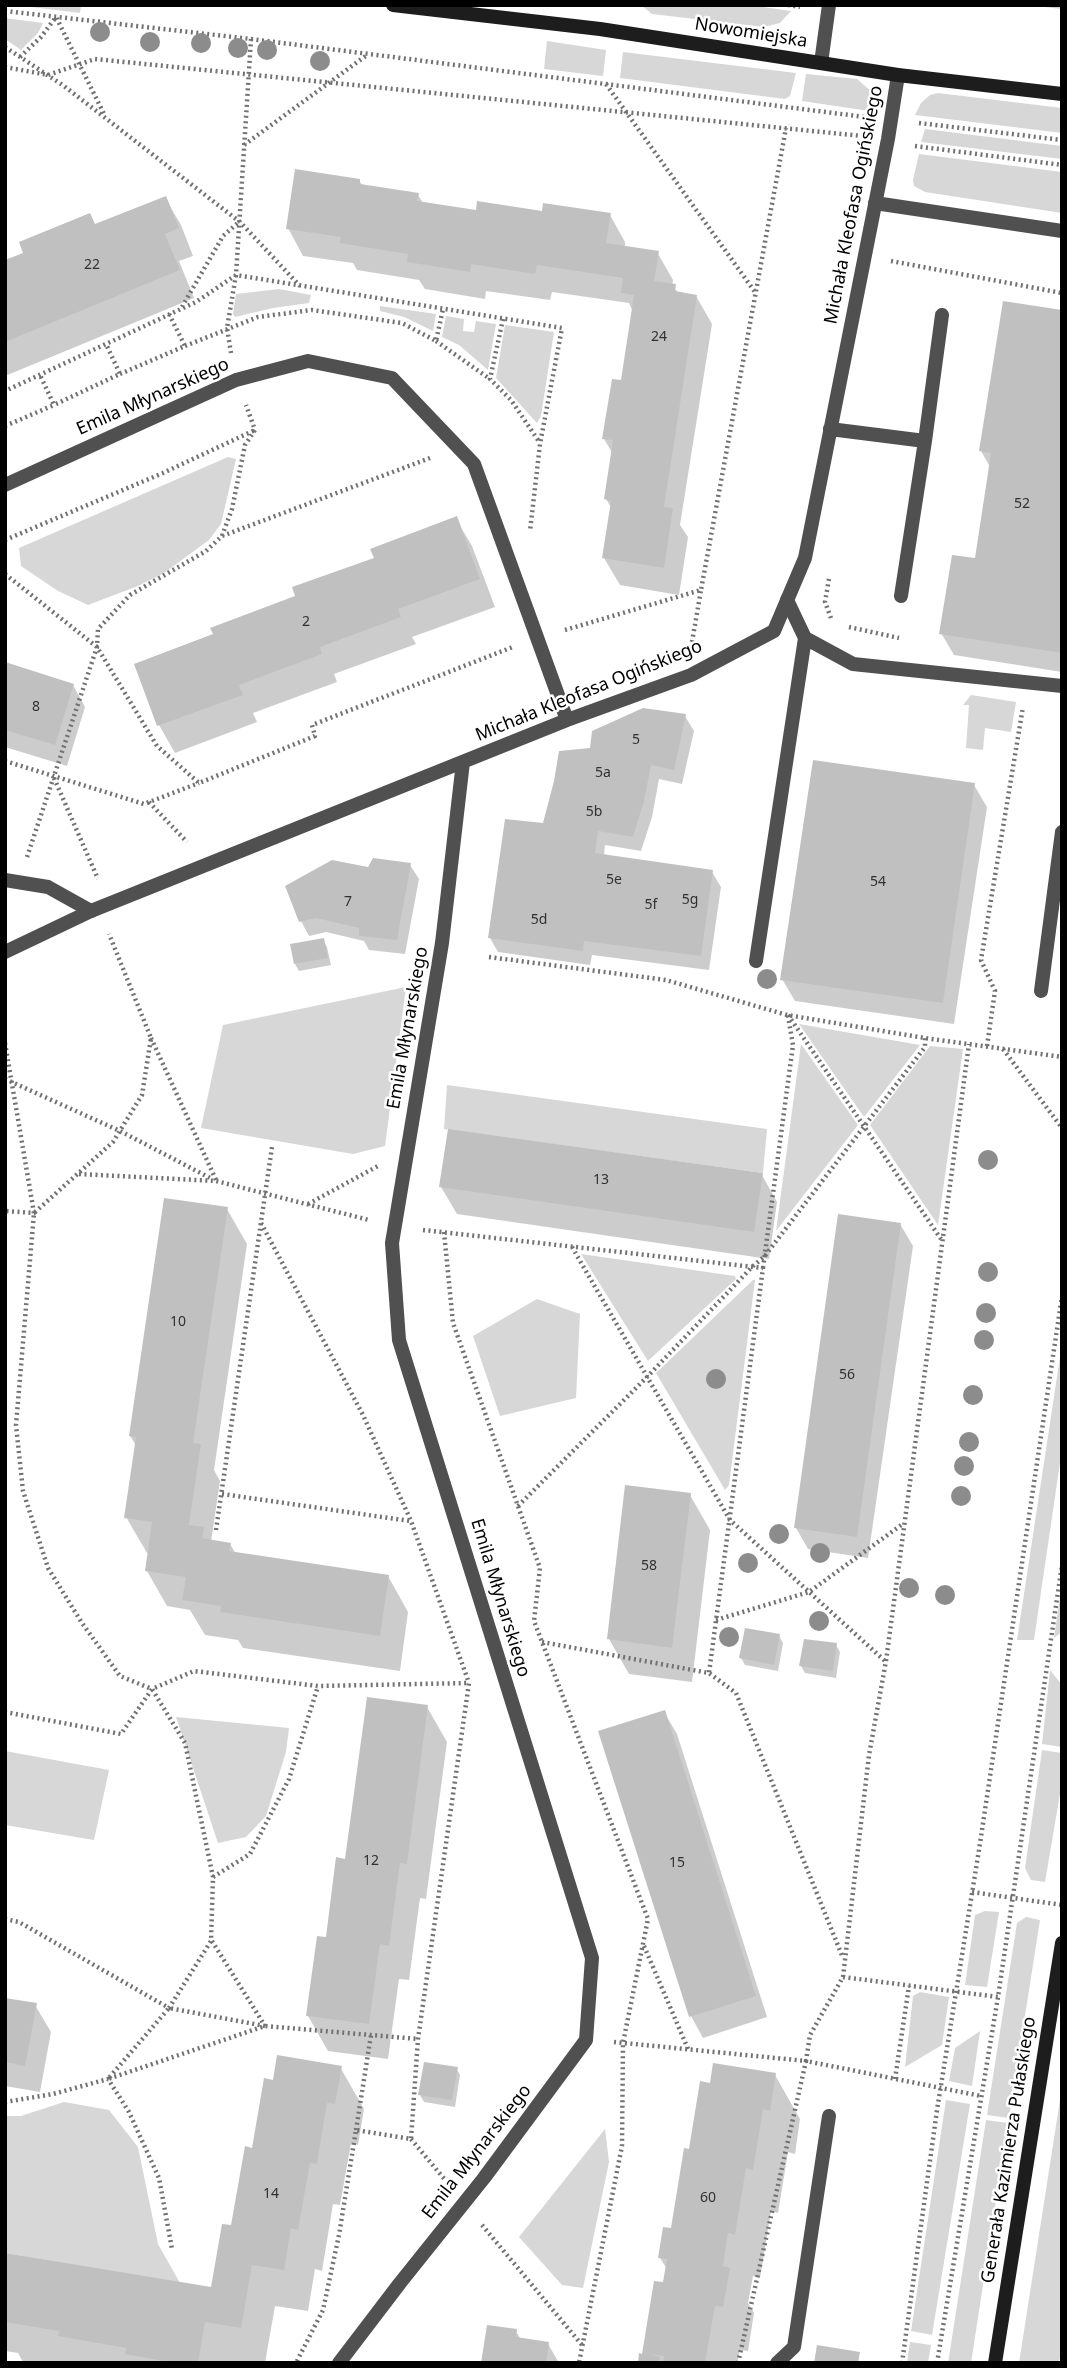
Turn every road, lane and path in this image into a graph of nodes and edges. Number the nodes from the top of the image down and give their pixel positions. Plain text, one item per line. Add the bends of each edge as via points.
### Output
1 (393, 5) edge
2 (829, 5) edge
3 (442, 8) edge
4 (5, 11) edge
5 (56, 17) junction
6 (251, 39) junction
7 (5, 47) edge
8 (368, 54) junction
9 (20, 57) junction
10 (821, 63) junction
11 (79, 64) junction
12 (5, 67) edge
13 (249, 74) junction
14 (48, 75) junction
15 (898, 75) junction
16 (330, 82) junction
17 (606, 84) junction
18 (1062, 94) edge
19 (625, 112) junction
20 (106, 118) junction
21 (891, 119) junction
22 (786, 128) junction
23 (888, 139) junction
24 (1062, 140) edge
25 (244, 145) junction
26 (1062, 165) edge
27 (876, 203) junction
28 (240, 222) junction
29 (1062, 231) edge
30 (236, 275) junction
31 (301, 286) junction
32 (756, 293) junction
33 (182, 308) junction
34 (443, 309) junction
35 (169, 314) junction
36 (942, 315) dead end
37 (503, 319) junction
38 (227, 328) junction
39 (436, 341) junction
40 (106, 343) junction
41 (185, 346) junction
42 (40, 374) junction
43 (120, 374) junction
44 (490, 379) junction
45 (236, 380) junction
46 (5, 391) edge
47 (56, 404) dead end
48 (5, 426) edge
49 (830, 429) junction
50 (255, 430) junction
51 (925, 441) junction
52 (540, 444) junction
53 (457, 448) junction
54 (5, 485) edge
55 (222, 536) junction
56 (5, 540) edge
57 (528, 540) dead end
58 (5, 574) edge
59 (901, 596) dead end
60 (787, 600) junction
61 (806, 638) junction
62 (538, 639) junction
63 (97, 647) junction
64 (1028, 682) junction
65 (1062, 686) edge
66 (567, 720) junction
67 (5, 761) edge
68 (463, 762) junction
69 (54, 777) junction
70 (199, 783) junction
71 (149, 802) junction
72 (1062, 832) edge
73 (192, 848) dead end
74 (12, 881) edge
75 (101, 887) dead end
76 (91, 911) junction
77 (110, 934) dead end
78 (5, 953) edge
79 (489, 957) dead end
80 (756, 961) dead end
81 (1041, 991) dead end
82 (787, 1015) junction
83 (151, 1038) junction
84 (925, 1038) junction
85 (5, 1043) edge
86 (969, 1044) junction
87 (987, 1046) junction
88 (1003, 1049) junction
89 (1062, 1057) edge
90 (5, 1079) edge
91 (11, 1081) junction
92 (864, 1127) junction
93 (1062, 1128) edge
94 (120, 1131) junction
95 (272, 1147) dead end
96 (407, 1151) junction
97 (78, 1174) junction
98 (216, 1181) junction
99 (265, 1194) junction
100 (308, 1204) junction
101 (5, 1211) edge
102 (34, 1213) junction
103 (261, 1223) junction
104 (394, 1226) junction
105 (941, 1240) junction
106 (572, 1247) junction
107 (764, 1257) junction
108 (752, 1267) junction
109 (763, 1268) junction
110 (1062, 1296) edge
111 (647, 1377) junction
112 (221, 1494) junction
113 (518, 1506) dead end
114 (730, 1520) junction
115 (411, 1521) junction
116 (904, 1523) junction
117 (216, 1530) dead end
118 (1062, 1565) edge
119 (809, 1592) junction
120 (716, 1620) junction
121 (542, 1642) dead end
122 (886, 1661) junction
123 (709, 1673) junction
124 (469, 1683) junction
125 (318, 1685) junction
126 (152, 1689) junction
127 (5, 1712) edge
128 (213, 1877) junction
129 (972, 1892) junction
130 (1011, 1898) junction
131 (1062, 1905) edge
132 (5, 1919) edge
133 (211, 1941) junction
134 (1062, 1943) edge
135 (643, 1945) dead end
136 (843, 1959) junction
137 (843, 1976) junction
138 (909, 1986) junction
139 (956, 1992) junction
140 (998, 1997) junction
141 (169, 2008) junction
142 (265, 2026) junction
143 (371, 2035) junction
144 (418, 2039) junction
145 (586, 2040) junction
146 (688, 2049) junction
147 (806, 2061) junction
148 (108, 2079) junction
149 (895, 2079) junction
150 (940, 2088) junction
151 (981, 2096) junction
152 (5, 2102) edge
153 (829, 2116) dead end
154 (356, 2130) junction
155 (411, 2139) junction
156 (464, 2203) junction
157 (172, 2249) dead end
158 (582, 2346) dead end
159 (296, 2363) edge
160 (339, 2363) edge
161 (738, 2363) edge
162 (777, 2363) edge
163 (902, 2363) edge
164 (937, 2363) edge
165 (995, 2363) edge

1 - 3 street, Nowomiejska
2 - 10 street
3 - 10 street, Nowomiejska
4 - 5 path
5 - 6 path
5 - 9 path
5 - 11 path
6 - 8 path
6 - 13 path
7 - 9 path
8 - 16 path
8 - 17 path
9 - 14 path
10 - 15 street, Nowomiejska
11 - 13 path via 94,59
11 - 14 path
11 - 20 path
12 - 14 path
13 - 16 path
13 - 25 path
14 - 20 path
15 - 18 street, Nowomiejska
15 - 21 street, Michała Kleofasa Ogińskiego
16 - 19 path
16 - 25 path
17 - 19 path
17 - 21 path
19 - 22 path
19 - 32 path
20 - 28 path
21 - 23 street, Michała Kleofasa Ogińskiego
21 - 24 path
22 - 23 path
22 - 32 path
23 - 26 path via 924,148
23 - 27 street, Michała Kleofasa Ogińskiego
25 - 28 path
27 - 29 street
27 - 49 street, Michała Kleofasa Ogińskiego
28 - 30 path
28 - 31 path
28 - 33 path via 223,236
30 - 31 path
30 - 33 path
30 - 38 path
31 - 34 path
32 - 62 path via 701,590
33 - 35 path
34 - 37 path
34 - 39 path
35 - 40 path
35 - 41 path
36 - 51 street
37 - 44 path
37 - 52 path via 562,328
38 - 39 path via 258,317 312,310 402,323
38 - 41 path
38 - 45 path
39 - 44 path
40 - 42 path
40 - 43 path
41 - 43 path
42 - 46 path
42 - 48 path via 54,405
43 - 47 path
44 - 52 path via 511,400
45 - 50 path
45 - 53 street, Emila Młynarskiego via 308,361 392,378
45 - 54 street, Emila Młynarskiego
49 - 51 street
49 - 60 street, Michała Kleofasa Ogińskiego via 804,558
50 - 55 path via 245,445
50 - 56 path
51 - 59 street
52 - 57 path
53 - 55 path
53 - 62 street, Emila Młynarskiego via 474,464
55 - 63 path via 206,551 130,595 97,629
58 - 63 path
60 - 61 street
60 - 66 street, Michała Kleofasa Ogińskiego via 774,631 691,675
61 - 64 street via 853,664
61 - 80 street
62 - 66 street, Emila Młynarskiego
62 - 70 path via 312,725 315,736
63 - 69 path
63 - 70 path via 157,746
64 - 65 street
64 - 87 path via 981,960 995,991
66 - 68 street, Michała Kleofasa Ogińskiego
67 - 69 path
68 - 76 street, Michała Kleofasa Ogińskiego
68 - 96 street, Emila Młynarskiego via 442,943
69 - 71 path
69 - 74 path
69 - 75 path
70 - 71 path
71 - 73 path
72 - 81 street
74 - 76 street via 48,887
76 - 78 street, Michała Kleofasa Ogińskiego
77 - 83 path
79 - 82 path via 666,980
82 - 84 path
82 - 92 path
82 - 107 path via 793,1045
83 - 94 path via 142,1095
83 - 98 path
84 - 86 path
84 - 92 path via 925,1047
85 - 91 path
86 - 87 path
86 - 105 path
87 - 88 path
88 - 89 path
88 - 93 path
90 - 91 path
91 - 94 path
91 - 102 path
92 - 105 path
92 - 107 path
94 - 97 path
94 - 98 path
95 - 99 path
96 - 100 path
96 - 104 street, Emila Młynarskiego
97 - 98 path
97 - 102 path
98 - 99 path
99 - 100 path
99 - 103 path
100 - 104 path
101 - 102 path
102 - 126 path via 16,1425 23,1490 48,1568 82,1623 120,1676
103 - 112 path
103 - 115 path via 363,1415
104 - 106 path
104 - 145 street, Emila Młynarskiego via 399,1340 592,1958
105 - 116 path
106 - 108 path
106 - 111 path
107 - 108 path
107 - 109 path
108 - 109 path
108 - 111 path
109 - 114 path
110 - 129 path
111 - 113 path
111 - 114 path
112 - 115 path
112 - 117 path
114 - 119 path
114 - 120 path
115 - 124 path
116 - 119 path
116 - 122 path
118 - 130 path
119 - 120 path
119 - 122 path
120 - 123 path
121 - 123 path
122 - 136 path
123 - 136 path via 736,1693
124 - 125 path
124 - 144 path
125 - 126 path via 194,1671
125 - 128 path via 289,1779 250,1854
126 - 127 path via 121,1734
126 - 128 path via 185,1743
128 - 133 path
129 - 130 path
129 - 139 path
130 - 131 path
130 - 140 path
132 - 141 path via 19,1922
133 - 141 path
133 - 142 path
134 - 165 street, Generała Kazimierza Pułaskiego
135 - 146 path
136 - 137 path
137 - 138 path
137 - 147 path via 810,2035
138 - 139 path
138 - 149 path
139 - 140 path
139 - 150 path
140 - 151 path
141 - 142 path
141 - 148 path
142 - 143 path
142 - 148 path
143 - 144 path
143 - 154 path
144 - 155 path
145 - 146 path
145 - 156 street, Emila Młynarskiego
146 - 147 path
147 - 149 path
147 - 161 path
148 - 152 path
148 - 157 path via 129,2112 159,2178
149 - 150 path
150 - 151 path
150 - 163 path
151 - 164 path
153 - 162 street via 794,2347
154 - 155 path
154 - 159 path via 323,2310
155 - 156 path
156 - 158 path
156 - 160 street, Emila Młynarskiego

